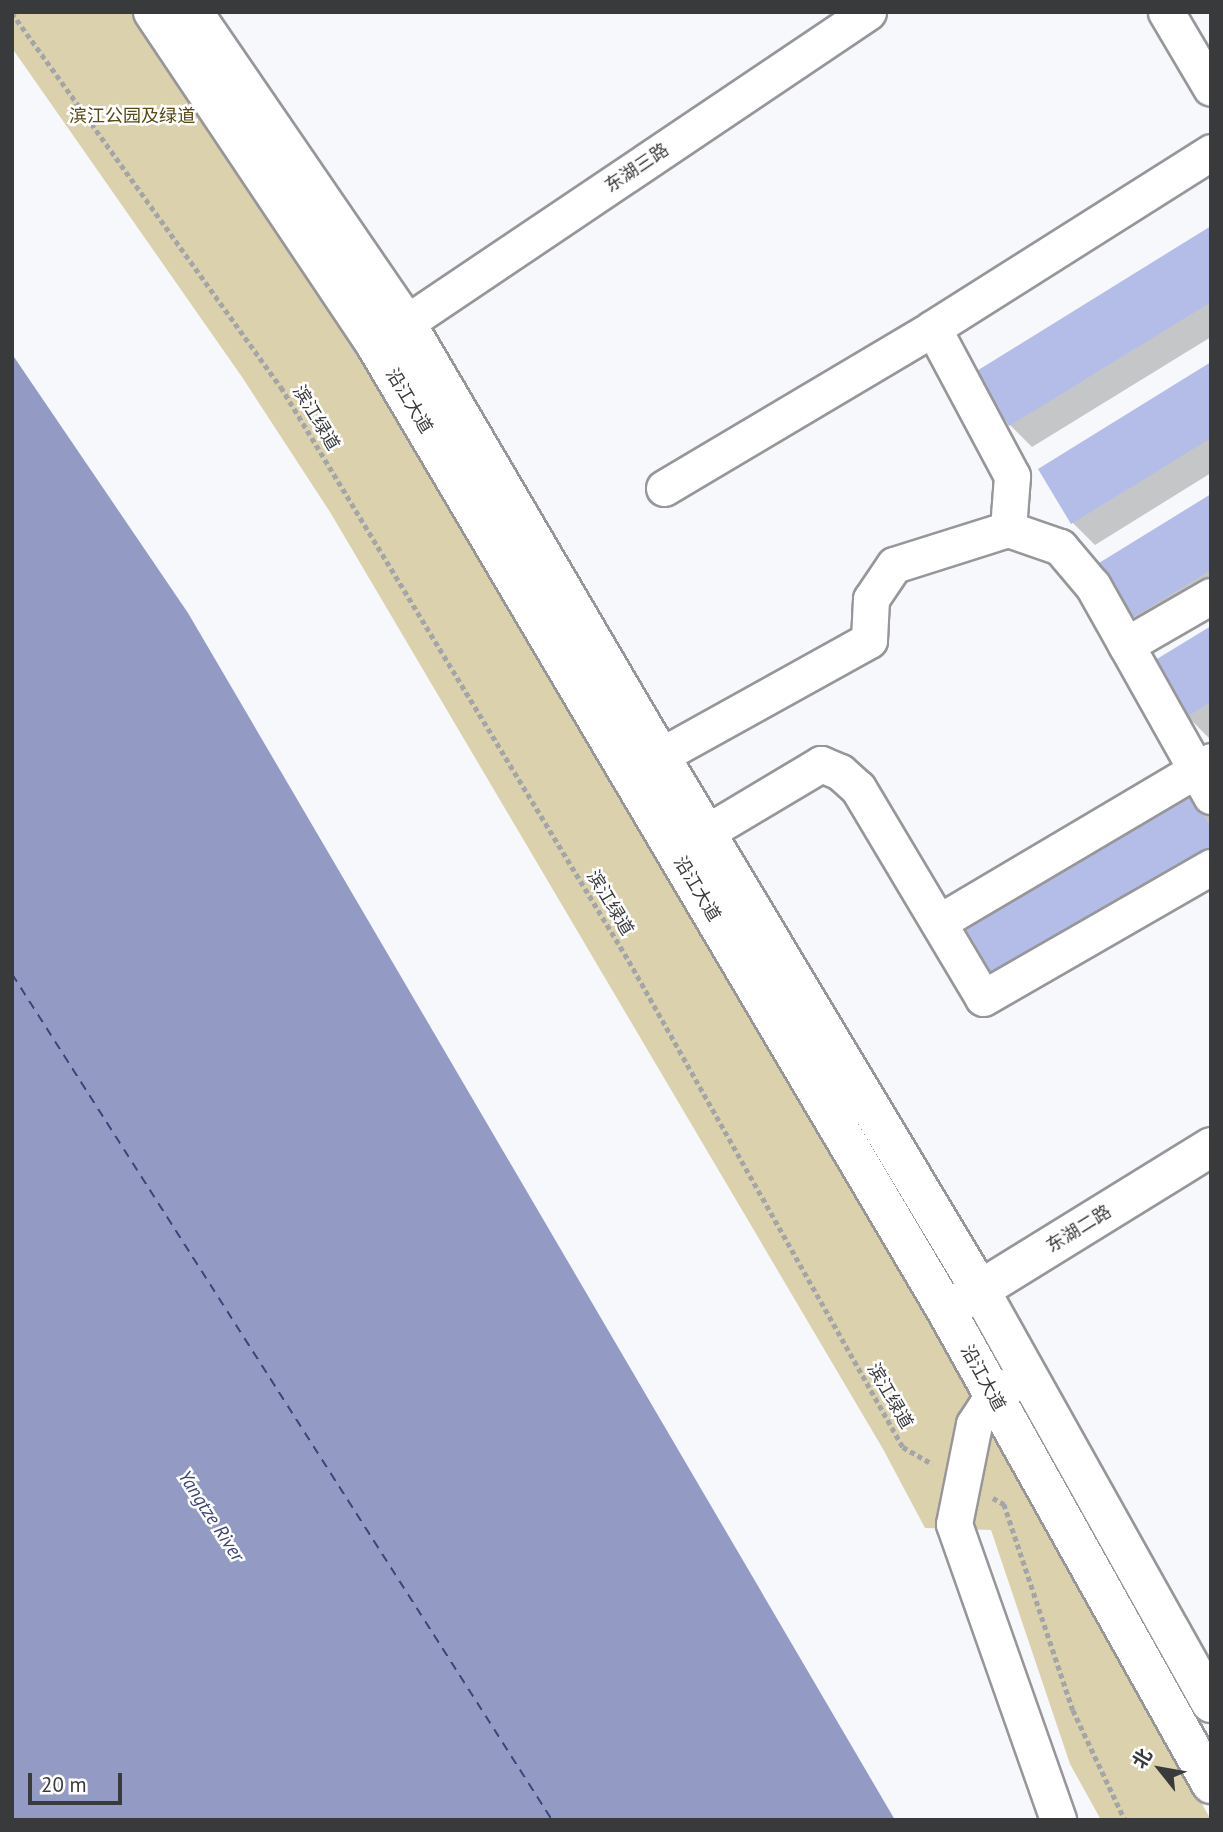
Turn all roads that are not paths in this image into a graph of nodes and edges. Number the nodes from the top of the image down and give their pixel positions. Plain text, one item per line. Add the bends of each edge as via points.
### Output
1 (153, 12) edge
2 (193, 12) edge
3 (868, 12) edge
4 (1166, 12) edge
5 (1211, 88) edge
6 (1211, 152) edge
7 (406, 323) junction
8 (933, 328) junction
9 (664, 488) dead end
10 (1008, 529) junction
11 (1211, 596) edge
12 (1126, 645) junction
13 (660, 756) junction
14 (1206, 776) edge
15 (707, 832) junction
16 (1211, 867) edge
17 (939, 922) junction
18 (1211, 1147) edge
19 (980, 1290) junction
20 (946, 1310) junction
21 (1027, 1376) junction
22 (993, 1395) junction
23 (1211, 1703) edge
24 (1211, 1784) edge
25 (1058, 1820) edge

1 - 20 main road, 沿江大道 via 374,342
2 - 7 main road, 沿江大道
3 - 7 street, 东湖三路
4 - 5 street
6 - 8 street
7 - 13 main road, 沿江大道
8 - 9 street
8 - 10 street via 1012,476
10 - 12 street via 1060,548 1093,586
10 - 13 street via 894,565 871,599 869,640
11 - 12 street
12 - 14 street
13 - 15 main road, 沿江大道
14 - 17 street
15 - 17 street via 821,764 840,772 858,788
15 - 19 main road, 沿江大道
16 - 17 street via 983,999
18 - 19 main road, 东湖二路
19 - 20 main road, 东湖二路
19 - 21 main road, 沿江大道
20 - 22 main road, 沿江大道
21 - 22 street
21 - 23 main road, 沿江大道
22 - 24 main road, 沿江大道
22 - 25 street via 974,1424 954,1524

